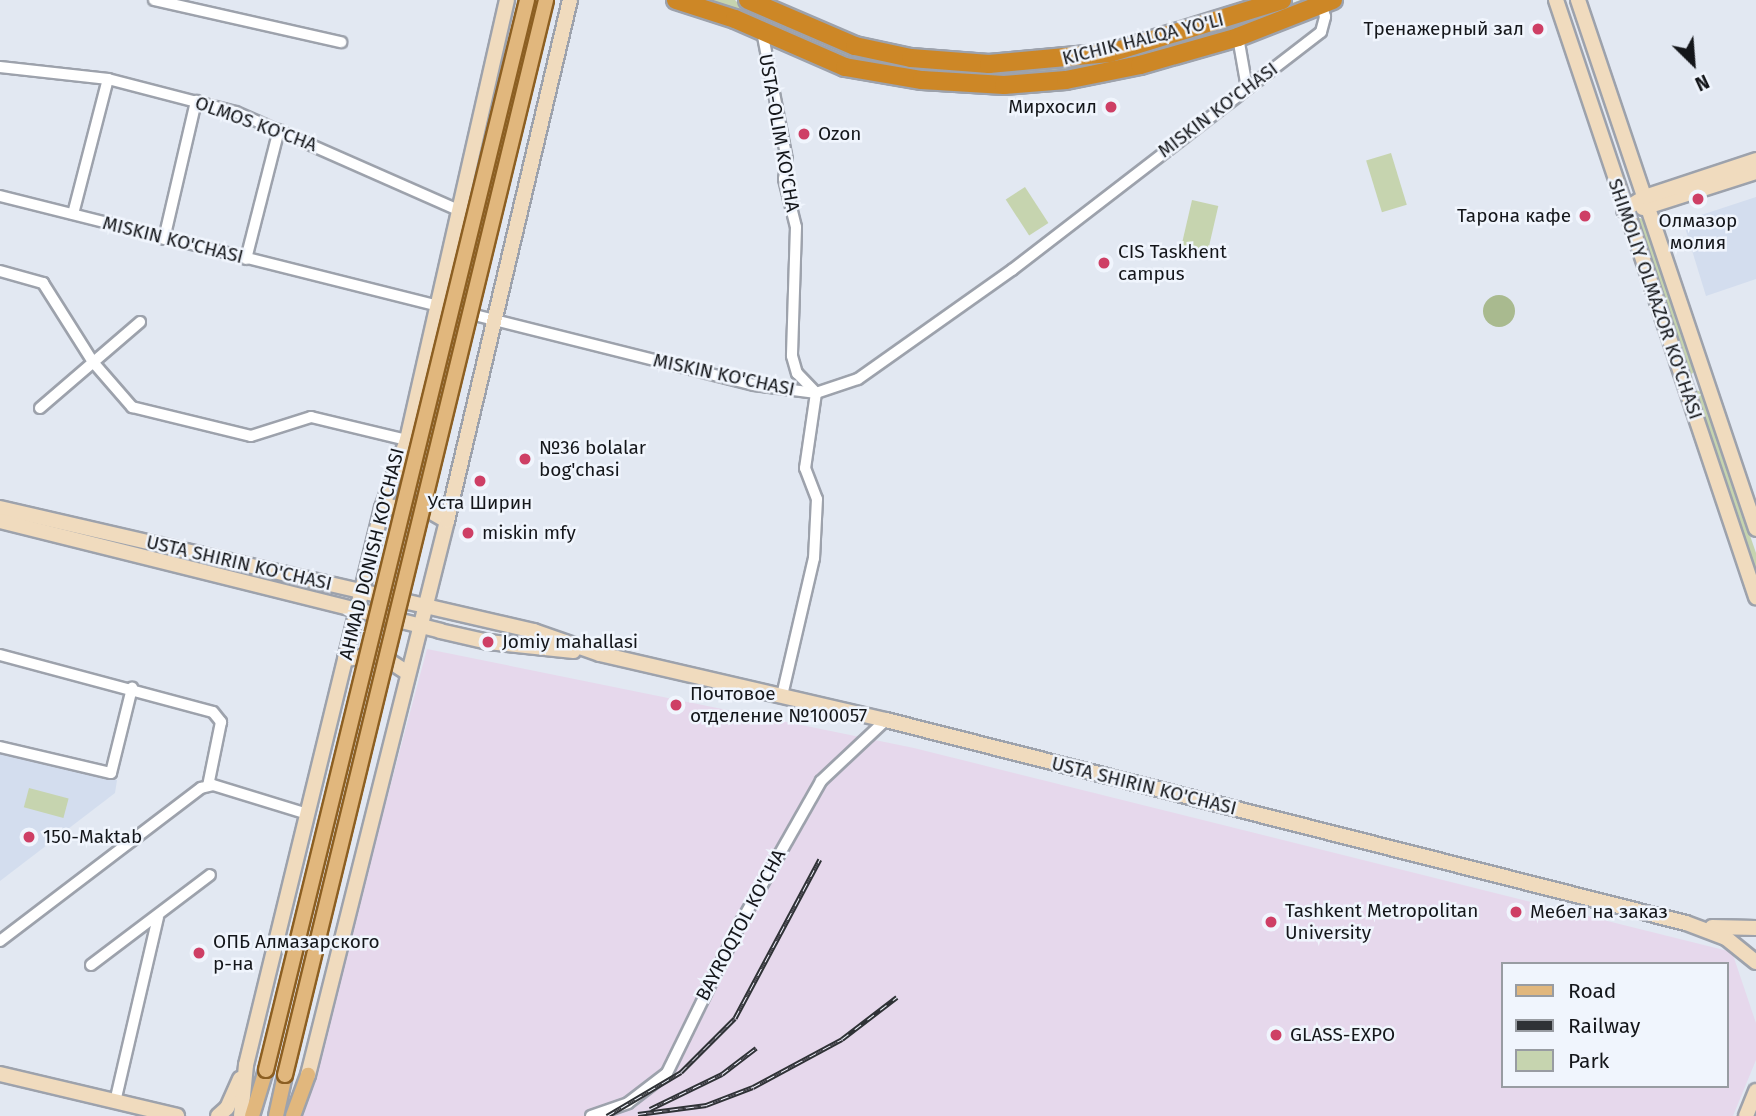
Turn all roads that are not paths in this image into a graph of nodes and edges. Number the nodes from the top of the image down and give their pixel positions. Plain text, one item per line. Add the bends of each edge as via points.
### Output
1 (154, 0) edge
2 (507, 0) edge
3 (527, 0) edge
4 (546, 0) edge
5 (570, 0) edge
6 (676, 0) edge
7 (1282, 0) edge
8 (1556, 0) edge
9 (1578, 0) edge
10 (756, 2) edge
11 (1327, 3) edge
12 (758, 29) junction
13 (1238, 37) junction
14 (341, 42) dead end
15 (0, 67) edge
16 (108, 79) junction
17 (1247, 88) junction
18 (196, 101) junction
19 (279, 130) junction
20 (1756, 160) edge
21 (1756, 172) edge
22 (0, 196) edge
23 (1647, 202) junction
24 (1624, 210) junction
25 (460, 212) junction
26 (73, 214) junction
27 (164, 239) junction
28 (246, 259) junction
29 (0, 271) edge
30 (438, 307) junction
31 (494, 320) junction
32 (140, 322) dead end
33 (93, 362) junction
34 (1706, 377) junction
35 (1684, 385) junction
36 (816, 393) junction
37 (40, 408) dead end
38 (407, 440) junction
39 (0, 508) edge
40 (383, 508) junction
41 (447, 521) junction
42 (0, 522) edge
43 (1756, 529) edge
44 (362, 591) junction
45 (1756, 597) edge
46 (425, 606) junction
47 (357, 612) junction
48 (419, 626) junction
49 (600, 654) junction
50 (0, 655) edge
51 (345, 659) junction
52 (408, 673) junction
53 (132, 688) junction
54 (782, 696) junction
55 (886, 720) junction
56 (0, 747) edge
57 (208, 786) junction
58 (308, 814) junction
59 (210, 875) dead end
60 (158, 917) junction
61 (1686, 923) junction
62 (1756, 928) edge
63 (0, 941) edge
64 (1756, 962) edge
65 (91, 965) dead end
66 (246, 1065) junction
67 (0, 1074) edge
68 (1756, 1091) edge
69 (115, 1102) junction
70 (129, 1111) edge
71 (177, 1116) edge
72 (218, 1116) edge
73 (241, 1116) edge
74 (252, 1116) edge
75 (275, 1116) edge
76 (293, 1116) edge
77 (591, 1116) edge
78 (1746, 1116) edge

1 - 14 street
2 - 25 main road, AHMAD DONISH KO'CHASI
3 - 74 main road, AHMAD DONISH KO'CHASI, bridge
4 - 75 main road, AHMAD DONISH KO'CHASI, bridge
5 - 31 main road
6 - 12 highway, KICHIK HALQA YO'LI
7 - 10 highway, KICHIK HALQA YO'LI via 1126,49 1011,64 940,61 868,49
8 - 24 main road, SHIMOLIY OLMAZOR KO'CHASI
9 - 23 main road, SHIMOLIY OLMAZOR KO'CHASI
10 - 12 highway
11 - 13 highway, KICHIK HALQA YO'LI
11 - 17 street, MISKIN KO'CHASI via 1321,32
12 - 13 highway, KICHIK HALQA YO'LI via 845,67 912,79 987,84 1101,74
12 - 36 street, USTA-OLIM KO'CHA via 786,151 784,178 796,227 792,356 797,373
13 - 17 street
15 - 16 street, OLMOS KO'CHA
16 - 18 street, OLMOS KO'CHA
16 - 26 street
17 - 36 street, MISKIN KO'CHASI via 898,353 859,379
18 - 19 street, OLMOS KO'CHA
18 - 27 street
19 - 25 street, OLMOS KO'CHA
19 - 28 street
20 - 23 main road
21 - 23 main road
22 - 26 street, MISKIN KO'CHASI
23 - 24 main road
23 - 34 main road, SHIMOLIY OLMAZOR KO'CHASI
24 - 35 main road, SHIMOLIY OLMAZOR KO'CHASI
25 - 30 main road, AHMAD DONISH KO'CHASI
26 - 27 street, MISKIN KO'CHASI
27 - 28 street, MISKIN KO'CHASI
28 - 30 street, MISKIN KO'CHASI
29 - 33 street via 43,283
30 - 31 street, MISKIN KO'CHASI
30 - 38 main road, AHMAD DONISH KO'CHASI
31 - 36 street, MISKIN KO'CHASI via 754,385
31 - 41 main road
32 - 33 street
33 - 37 street
33 - 38 street via 137,409 254,436 312,417
34 - 35 main road
34 - 43 main road, SHIMOLIY OLMAZOR KO'CHASI
35 - 45 main road, SHIMOLIY OLMAZOR KO'CHASI
36 - 54 street via 805,468 817,499 814,558
38 - 40 main road, AHMAD DONISH KO'CHASI
39 - 44 main road, USTA SHIRIN KO'CHASI
40 - 41 main road via 419,505
40 - 44 main road, AHMAD DONISH KO'CHASI
41 - 46 main road
42 - 47 main road, USTA SHIRIN KO'CHASI
44 - 46 main road, USTA SHIRIN KO'CHASI
44 - 47 main road, AHMAD DONISH KO'CHASI
46 - 48 main road
46 - 49 main road, USTA SHIRIN KO'CHASI via 534,631
47 - 48 main road, USTA SHIRIN KO'CHASI
47 - 51 main road, AHMAD DONISH KO'CHASI
48 - 49 main road, USTA SHIRIN KO'CHASI via 488,642
48 - 52 main road
49 - 54 main road, USTA SHIRIN KO'CHASI
50 - 53 street
51 - 52 main road via 380,655
51 - 58 main road, AHMAD DONISH KO'CHASI
52 - 76 main road via 308,1075
53 - 56 street via 111,773
53 - 57 street via 219,716
54 - 55 main road, USTA SHIRIN KO'CHASI
55 - 61 main road, USTA SHIRIN KO'CHASI
55 - 77 street, BAYROQTOL KO'CHA via 821,782 741,922 667,1073 628,1103
57 - 58 street
57 - 63 street
58 - 66 main road, AHMAD DONISH KO'CHASI
59 - 60 street
60 - 65 street
60 - 69 street
61 - 62 main road, USTA SHIRIN KO'CHASI
61 - 64 main road, USTA SHIRIN KO'CHASI via 1726,938
66 - 72 main road via 230,1103
66 - 73 main road, AHMAD DONISH KO'CHASI
67 - 69 main road
68 - 78 main road
69 - 70 main road
70 - 71 main road

